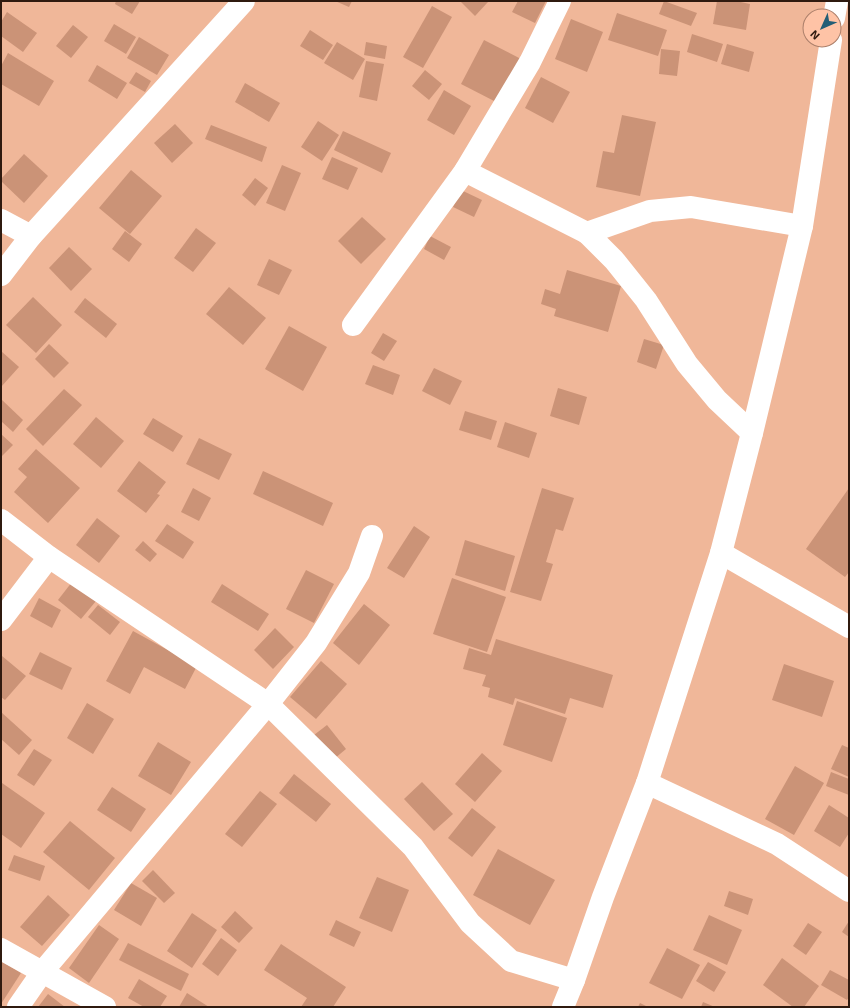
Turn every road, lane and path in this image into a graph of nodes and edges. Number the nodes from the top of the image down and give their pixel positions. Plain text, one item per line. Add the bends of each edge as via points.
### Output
1 (244, 1) edge
2 (560, 1) edge
3 (829, 48) edge
4 (465, 170) junction
5 (1, 220) edge
6 (802, 226) junction
7 (587, 233) junction
8 (31, 236) junction
9 (1, 275) edge
10 (352, 325) dead end
11 (752, 433) junction
12 (1, 520) edge
13 (372, 536) dead end
14 (721, 553) junction
15 (49, 557) junction
16 (1, 620) edge
17 (849, 627) edge
18 (268, 704) junction
19 (647, 782) junction
20 (849, 891) edge
21 (1, 949) edge
22 (43, 971) junction
23 (574, 980) junction
24 (18, 1007) edge
25 (105, 1007) edge
26 (563, 1007) edge

1 - 8 street
2 - 4 street via 530,62
3 - 6 street
4 - 7 street
4 - 10 street
5 - 8 street
6 - 7 street via 690,207 650,211
6 - 11 street
7 - 11 street via 614,260 646,300 692,370 717,400
8 - 9 street
11 - 14 street
12 - 15 street
13 - 18 street via 359,573 316,643
14 - 17 street
14 - 19 street
15 - 16 street
15 - 18 street
18 - 22 street
18 - 23 street via 413,847 470,923 511,961
19 - 20 street via 777,844
19 - 23 street
21 - 22 street
22 - 24 street
22 - 25 street
23 - 26 street

